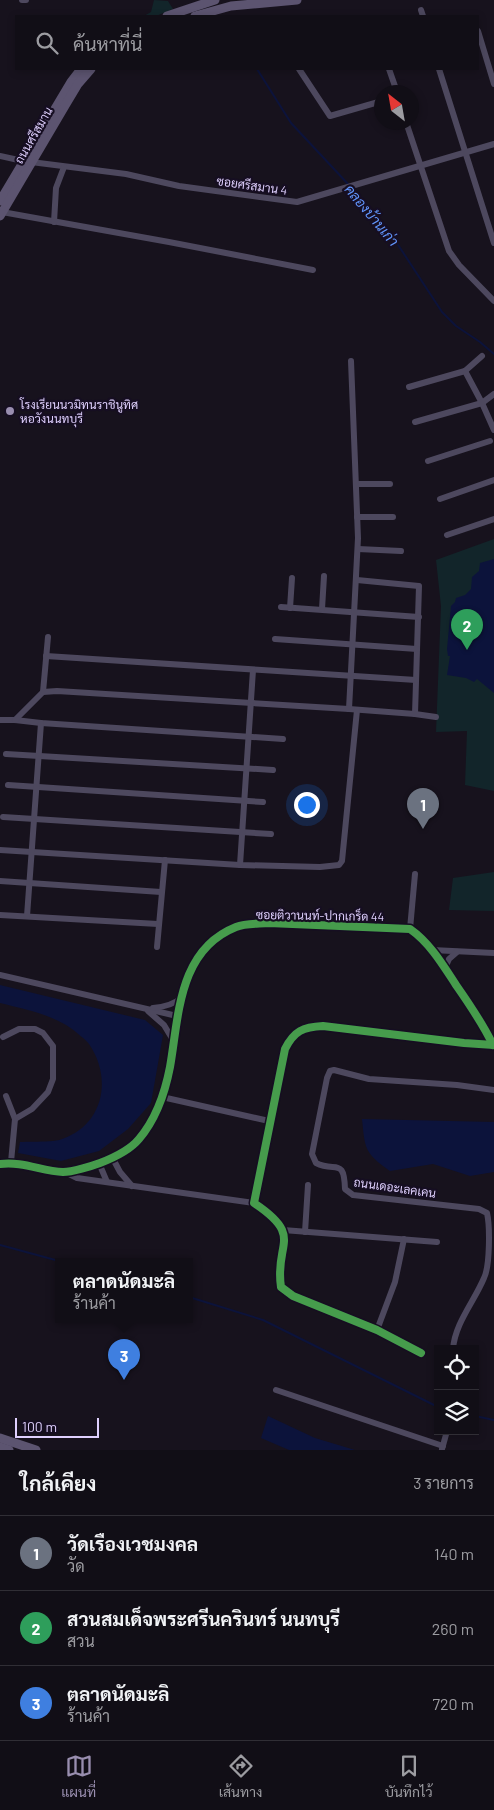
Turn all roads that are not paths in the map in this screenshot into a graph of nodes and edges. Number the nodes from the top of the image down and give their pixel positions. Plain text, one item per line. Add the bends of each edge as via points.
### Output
1 (22, 0) edge
2 (26, 0) edge
3 (215, 0) edge
4 (296, 0) edge
5 (203, 2) edge
6 (170, 15) edge
7 (199, 15) edge
8 (479, 34) edge
9 (80, 70) edge
10 (91, 70) edge
11 (300, 70) edge
12 (389, 70) edge
13 (439, 70) edge
14 (494, 84) edge
15 (394, 85) edge
16 (374, 103) edge
17 (409, 130) edge
18 (494, 144) edge
19 (466, 152) junction
20 (0, 156) edge
21 (27, 162) junction
22 (421, 166) junction
23 (64, 167) junction
24 (0, 201) edge
25 (1, 214) edge
26 (54, 222) junction
27 (494, 243) edge
28 (313, 270) dead end
29 (494, 301) edge
30 (482, 356) dead end
31 (351, 361) dead end
32 (465, 371) junction
33 (409, 387) dead end
34 (494, 394) edge
35 (482, 403) junction
36 (416, 422) dead end
37 (494, 430) edge
38 (494, 434) edge
39 (492, 443) edge
40 (428, 461) dead end
41 (494, 480) edge
42 (356, 484) junction
43 (390, 484) dead end
44 (440, 499) dead end
45 (357, 516) junction
46 (393, 517) dead end
47 (494, 519) edge
48 (448, 536) dead end
49 (358, 549) junction
50 (401, 551) dead end
51 (324, 576) dead end
52 (292, 578) dead end
53 (357, 580) junction
54 (281, 607) dead end
55 (290, 608) junction
56 (322, 609) junction
57 (355, 612) junction
58 (419, 617) junction
59 (48, 637) dead end
60 (275, 639) dead end
61 (353, 644) junction
62 (417, 649) junction
63 (46, 656) junction
64 (253, 670) junction
65 (352, 676) junction
66 (416, 680) junction
67 (43, 692) junction
68 (251, 703) junction
69 (349, 709) junction
70 (357, 710) junction
71 (415, 714) junction
72 (436, 717) dead end
73 (0, 720) edge
74 (15, 720) junction
75 (41, 723) junction
76 (248, 737) junction
77 (283, 739) dead end
78 (6, 754) dead end
79 (39, 756) junction
80 (246, 768) junction
81 (273, 770) dead end
82 (8, 785) dead end
83 (36, 787) junction
84 (244, 801) junction
85 (263, 802) dead end
86 (3, 817) dead end
87 (34, 819) junction
88 (242, 832) junction
89 (271, 834) dead end
90 (0, 850) edge
91 (31, 852) junction
92 (165, 860) junction
93 (240, 865) junction
94 (415, 874) dead end
95 (0, 881) edge
96 (29, 883) junction
97 (161, 892) junction
98 (0, 914) edge
99 (26, 916) junction
100 (158, 924) junction
101 (410, 929) junction
102 (157, 947) dead end
103 (432, 950) junction
104 (457, 952) junction
105 (494, 953) edge
106 (445, 968) junction
107 (0, 975) edge
108 (182, 997) junction
109 (144, 1009) junction
110 (176, 1016) junction
111 (3, 1037) dead end
112 (173, 1040) junction
113 (493, 1045) edge
114 (494, 1090) edge
115 (6, 1096) dead end
116 (162, 1097) junction
117 (15, 1119) junction
118 (269, 1121) junction
119 (112, 1157) junction
120 (11, 1162) junction
121 (100, 1163) junction
122 (0, 1164) edge
123 (65, 1172) junction
124 (107, 1182) junction
125 (308, 1185) dead end
126 (132, 1186) junction
127 (254, 1203) junction
128 (283, 1230) junction
129 (305, 1232) junction
130 (404, 1239) junction
131 (437, 1242) dead end
132 (377, 1330) junction
133 (453, 1345) edge
134 (421, 1353) dead end
135 (276, 1390) dead end
136 (446, 1435) edge
137 (0, 1438) edge
138 (0, 1447) edge
139 (442, 1448) edge
140 (8, 1450) edge
141 (36, 1450) edge

1 - 2 street
3 - 5 main road
4 - 7 main road via 231,6
5 - 6 main road
8 - 14 street
9 - 21 main road, ถนนศรีสมาน
10 - 21 main road, ถนนศรีสมาน via 78,84
11 - 16 street via 330,116
12 - 15 street
13 - 19 street
17 - 22 street
18 - 19 street, ซอยศรีสมาน 4
19 - 22 street, ซอยศรีสมาน 4
19 - 27 street
20 - 21 street, ซอยศรีสมาน 4
21 - 23 street, ซอยศรีสมาน 4
21 - 24 main road, ถนนศรีสมาน
21 - 25 main road, ถนนศรีสมาน
22 - 23 street, ซอยศรีสมาน 4 via 294,202
22 - 29 street via 448,251
23 - 26 street via 56,188
25 - 26 street
26 - 28 street
30 - 32 street
31 - 42 street
32 - 33 street
32 - 35 street
34 - 35 street
35 - 36 street
35 - 37 street
38 - 39 street
39 - 40 street
41 - 44 street
42 - 43 street
42 - 45 street
45 - 46 street
45 - 49 street
47 - 48 street
49 - 50 street
49 - 53 street
51 - 56 street
52 - 55 street
53 - 57 street
53 - 58 street via 418,585
54 - 55 street
55 - 56 street
56 - 57 street
57 - 58 street
57 - 61 street
58 - 62 street
59 - 63 street
60 - 61 street
61 - 62 street
61 - 65 street
62 - 66 street
63 - 64 street
63 - 67 street
64 - 65 street
64 - 68 street
65 - 66 street
65 - 69 street
66 - 71 street
67 - 68 street
67 - 74 street
68 - 69 street
68 - 76 street
69 - 70 street
70 - 71 street
70 - 93 street via 341,864 320,867
71 - 72 street
73 - 74 street
74 - 75 street
75 - 76 street
75 - 79 street
76 - 77 street
76 - 80 street
78 - 79 street
79 - 80 street
79 - 83 street
80 - 81 street
80 - 84 street
82 - 83 street
83 - 84 street
83 - 87 street
84 - 85 street
84 - 88 street
86 - 87 street
87 - 88 street
87 - 91 street
88 - 89 street
88 - 93 street
90 - 91 street
91 - 92 street
91 - 96 street
92 - 93 street
92 - 97 street
94 - 101 street
95 - 96 street
96 - 97 street
96 - 99 street
97 - 100 street
98 - 99 street
99 - 100 street
100 - 102 street
101 - 103 street
101 - 108 street, ซอยติวานนท์-ปากเกร็ด 44 via 270,923 236,927 212,942 203,952 194,964
103 - 104 street
103 - 106 street
104 - 105 street
104 - 106 street
106 - 113 street
107 - 109 street
108 - 109 street via 164,1007
108 - 110 street, ซอยติวานนท์-ปากเกร็ด 44
109 - 110 street
109 - 112 street via 164,1025
110 - 112 street, ซอยติวานนท์-ปากเกร็ด 44
111 - 117 street via 18,1029 35,1029 43,1033 53,1046 53,1078 48,1092
112 - 116 street, ซอยติวานนท์-ปากเกร็ด 44
113 - 118 street via 323,1026 304,1029 290,1039 285,1049
114 - 133 street, ถนนเดอะเลคเคน via 369,1079 338,1070 330,1071 312,1154 316,1163 343,1171 345,1189 349,1193 479,1209 487,1213 488,1262 485,1276 454,1336
115 - 117 street
116 - 118 street
116 - 119 street, ซอยติวานนท์-ปากเกร็ด 44 via 151,1123 137,1141
117 - 120 street
118 - 127 street
119 - 121 street, ซอยติวานนท์-ปากเกร็ด 44
119 - 126 street
120 - 122 street, ซอยติวานนท์-ปากเกร็ด 44
120 - 123 street, ซอยติวานนท์-ปากเกร็ด 44
121 - 123 street, ซอยติวานนท์-ปากเกร็ด 44
121 - 124 street
123 - 124 street via 77,1178
124 - 126 street
125 - 129 street
126 - 127 street
127 - 128 street via 271,1214
128 - 129 street
128 - 132 street via 285,1245 279,1274 281,1287 293,1296
129 - 130 street
130 - 131 street
130 - 132 street via 395,1282
132 - 134 street
135 - 139 street
136 - 139 street
137 - 141 main road
138 - 140 main road

